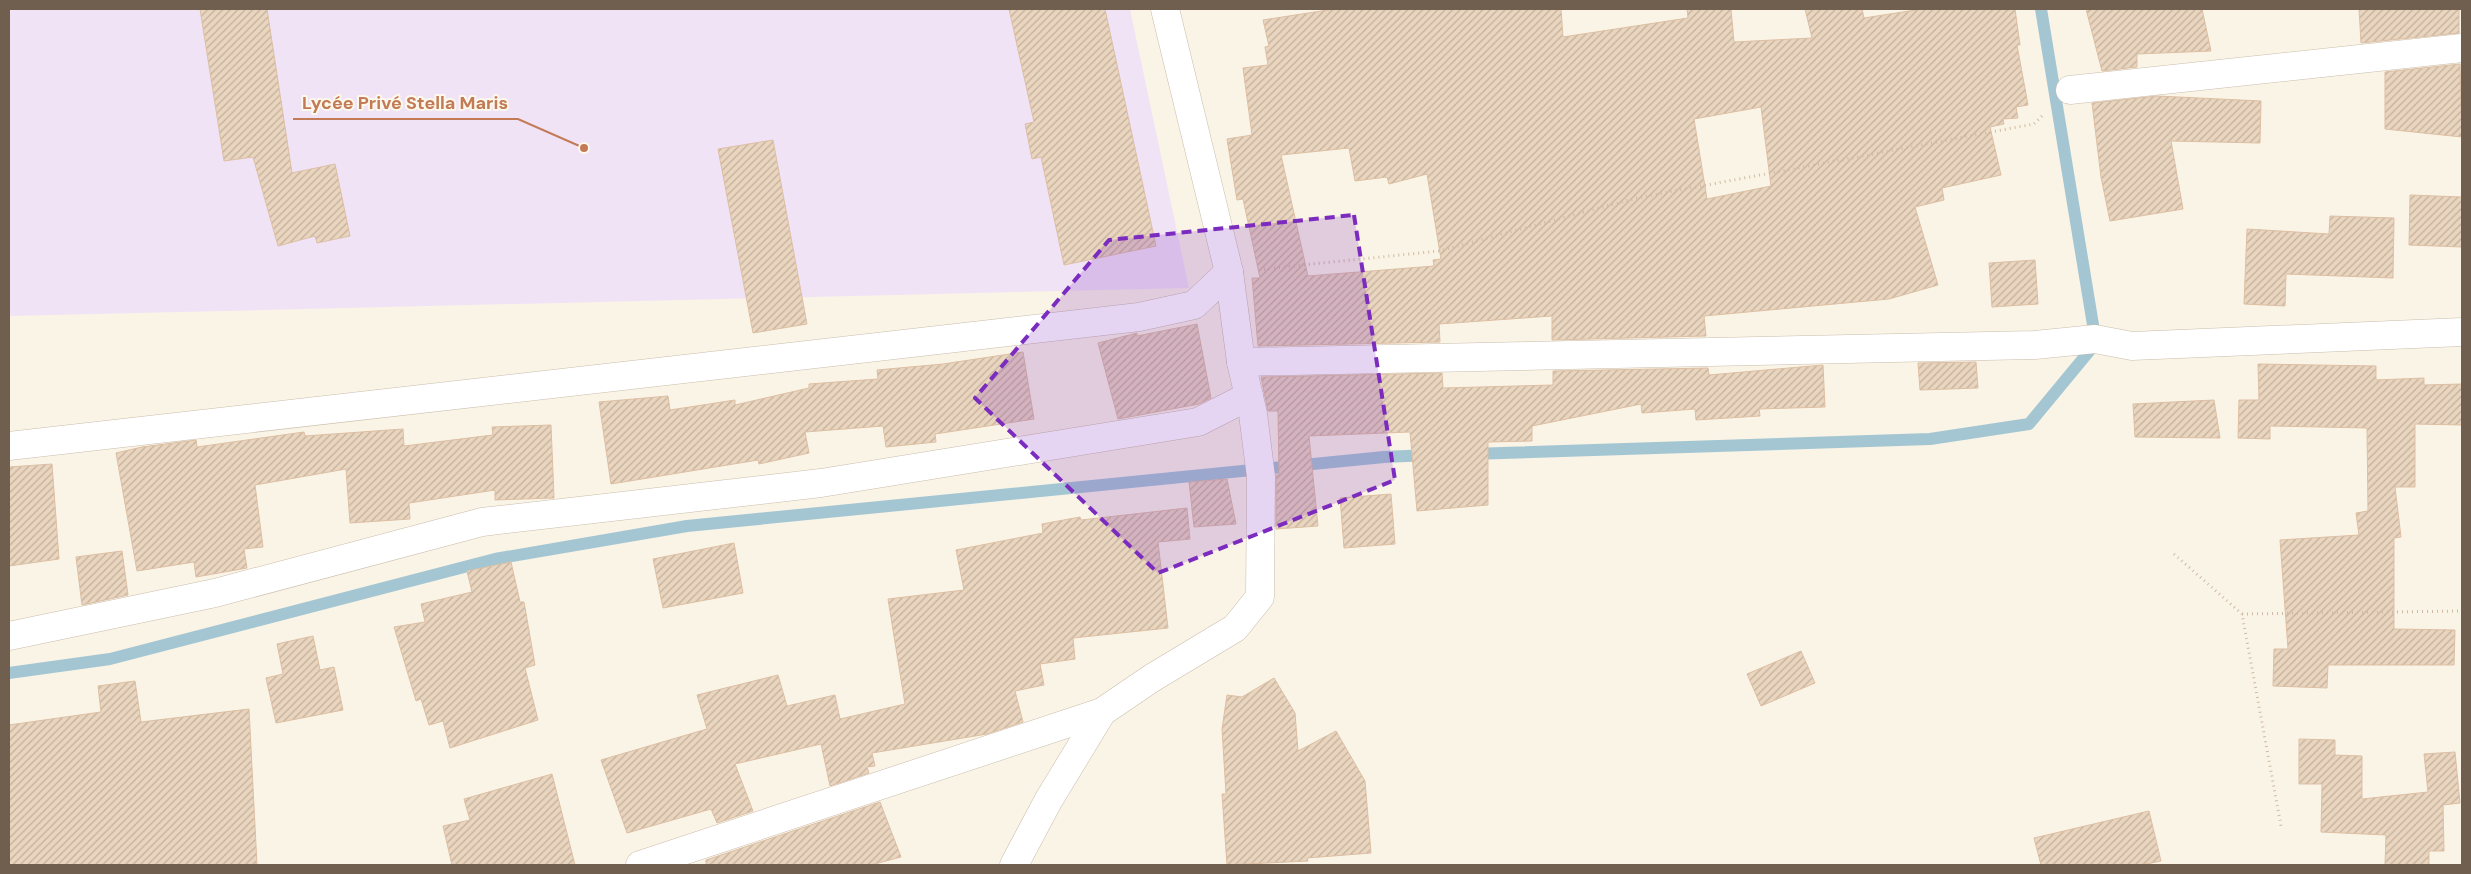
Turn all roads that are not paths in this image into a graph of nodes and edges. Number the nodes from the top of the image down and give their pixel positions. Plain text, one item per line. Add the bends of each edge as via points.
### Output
1 (1164, 9) edge
2 (2462, 48) edge
3 (2070, 90) dead end
4 (1229, 272) junction
5 (2462, 332) edge
6 (1241, 362) junction
7 (1251, 405) junction
8 (9, 446) edge
9 (9, 636) edge
10 (1102, 712) junction
11 (640, 865) edge
12 (1014, 865) edge

1 - 4 street
2 - 3 street
4 - 6 street
4 - 8 street via 1194,305 1139,318
5 - 6 street via 2132,346 2095,340 2035,345
6 - 7 street
7 - 9 street via 1198,422 821,483 482,522 215,593
7 - 10 street via 1261,477 1260,597 1235,628
10 - 11 street
10 - 12 street

